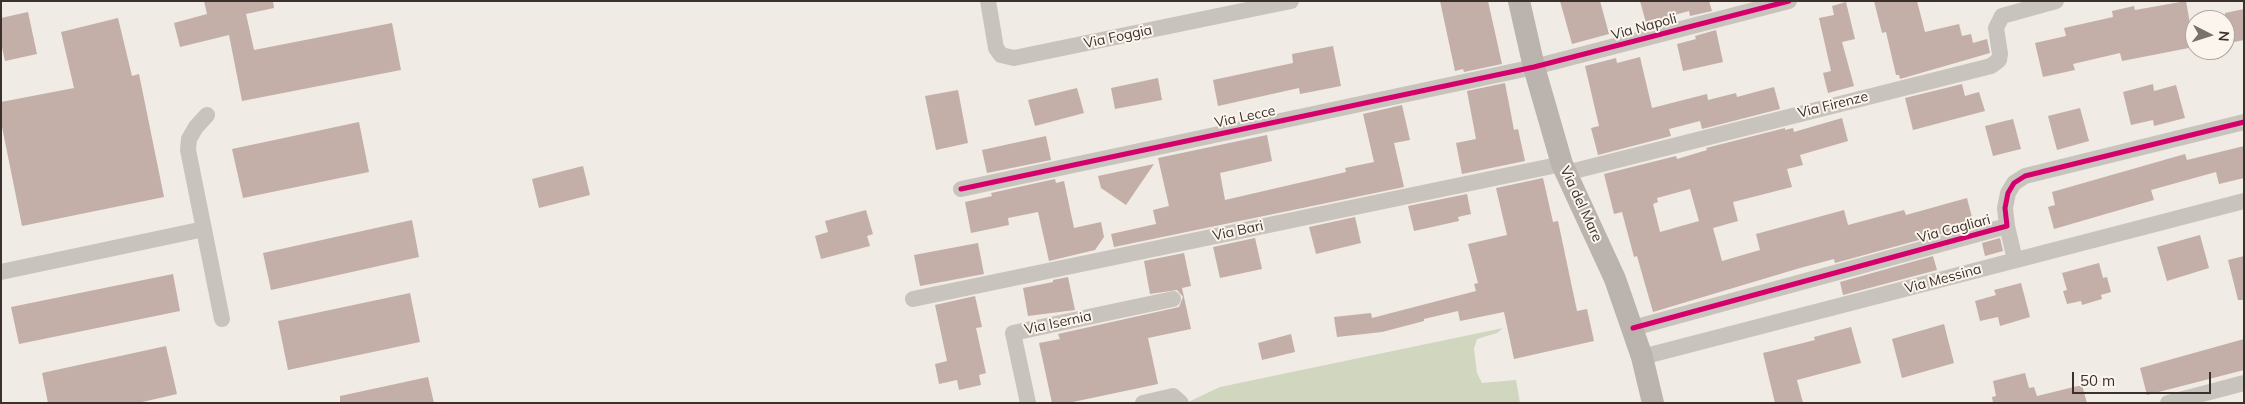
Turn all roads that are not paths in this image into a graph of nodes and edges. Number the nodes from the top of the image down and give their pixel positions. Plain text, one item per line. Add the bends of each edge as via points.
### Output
1 (988, 1) edge
2 (1291, 1) edge
3 (1519, 1) edge
4 (1789, 1) edge
5 (2056, 1) edge
6 (1534, 67) junction
7 (207, 115) dead end
8 (2244, 122) edge
9 (1564, 168) junction
10 (961, 189) dead end
11 (2244, 201) edge
12 (2007, 226) junction
13 (204, 229) junction
14 (2015, 260) junction
15 (1, 272) edge
16 (913, 298) dead end
17 (1173, 299) dead end
18 (222, 319) dead end
19 (1633, 328) junction
20 (1642, 358) junction
21 (2244, 383) edge
22 (1028, 403) edge
23 (1143, 403) edge
24 (1180, 403) edge
25 (1653, 403) edge
26 (2168, 403) edge

1 - 2 street, Via Foggia via 996,48 1001,55 1014,58
3 - 6 main road, Via del Mare
4 - 6 street, Via Napoli
5 - 9 street, Via Firenze via 2002,16 1996,28 1999,60 1991,66
6 - 9 main road, Via del Mare
6 - 10 street, Via Lecce
7 - 13 street via 189,139 188,150
8 - 12 street, Via Cagliari via 2020,178 2008,193 2005,208
9 - 16 street, Via Bari
9 - 19 main road, Via del Mare
11 - 14 street, Via Messina
12 - 14 street
12 - 19 street, Via Cagliari
13 - 15 street
13 - 18 street
14 - 20 street, Via Messina
17 - 22 street, Via Isernia via 1013,333
19 - 20 main road, Via del Mare
20 - 25 main road, Via del Mare
21 - 26 street
23 - 24 street via 1173,396

